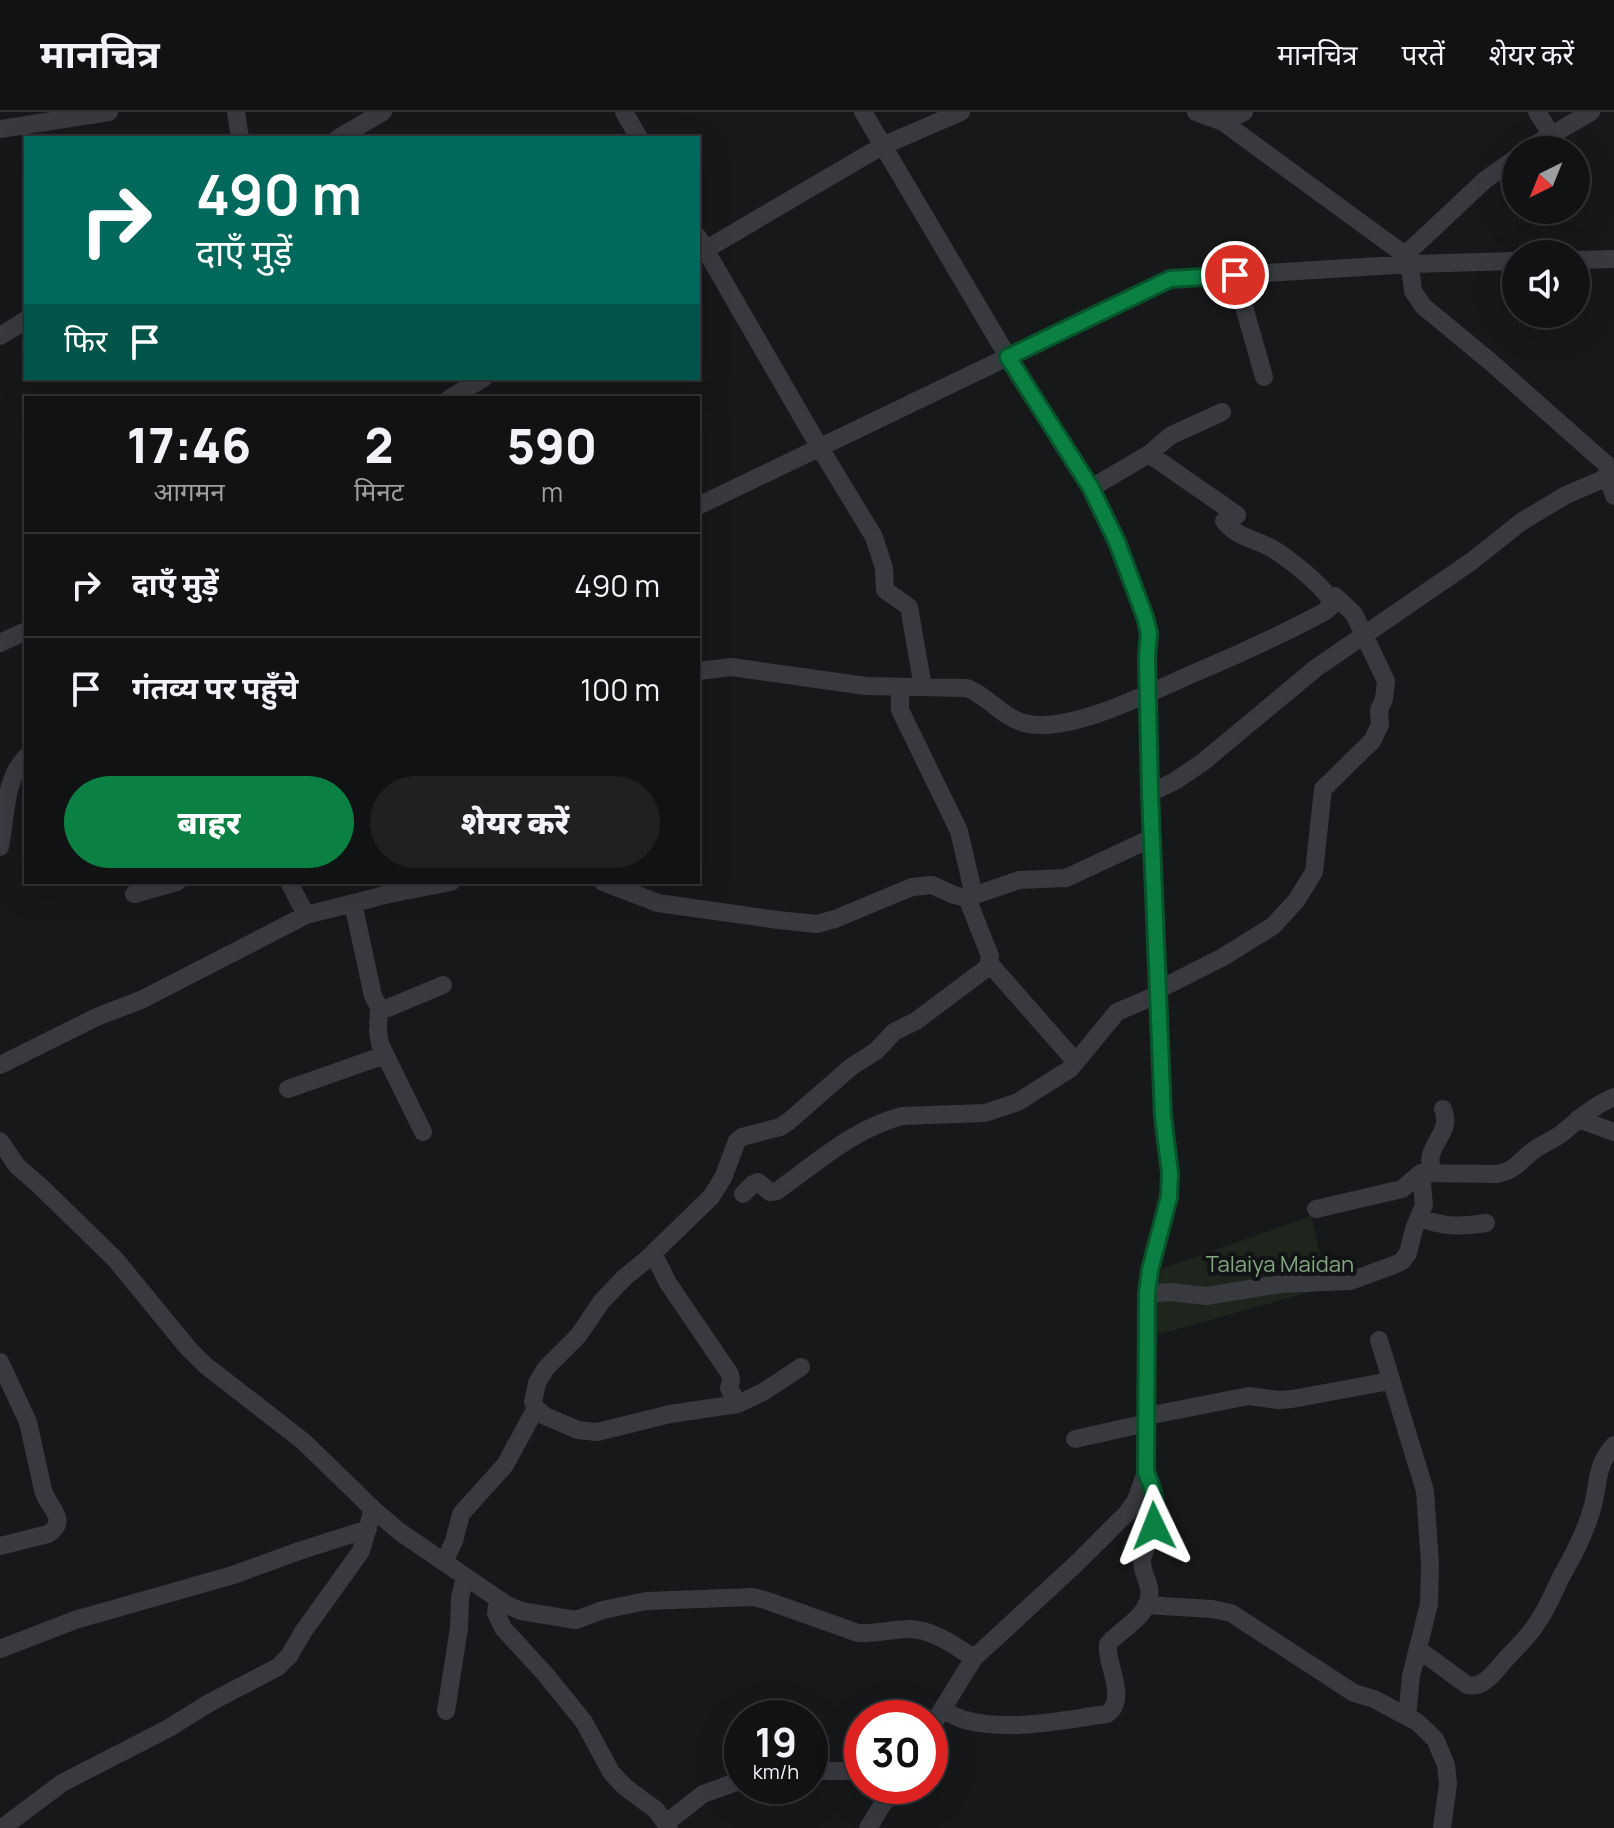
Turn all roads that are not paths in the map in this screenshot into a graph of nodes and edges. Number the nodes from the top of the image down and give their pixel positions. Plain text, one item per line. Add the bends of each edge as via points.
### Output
1 (109, 112) edge
2 (236, 112) edge
3 (624, 112) edge
4 (863, 112) edge
5 (961, 112) edge
6 (1196, 112) edge
7 (1244, 112) edge
8 (1537, 112) edge
9 (1591, 112) edge
10 (375, 114) edge
11 (1223, 122) junction
12 (0, 129) edge
13 (1551, 134) junction
14 (240, 136) edge
15 (341, 136) edge
16 (638, 136) edge
17 (1548, 136) edge
18 (882, 146) junction
19 (1502, 168) edge
20 (700, 247) edge
21 (1409, 259) junction
22 (1614, 259) edge
23 (1590, 260) edge
24 (1502, 261) edge
25 (1235, 275) junction
26 (24, 321) edge
27 (0, 336) edge
28 (1008, 357) junction
29 (1264, 377) dead end
30 (481, 380) edge
31 (453, 396) edge
32 (1222, 412) dead end
33 (820, 448) junction
34 (1149, 454) junction
35 (1612, 472) edge
36 (1091, 488) junction
37 (1614, 496) edge
38 (700, 505) edge
39 (1335, 596) dead end
40 (24, 632) edge
41 (1365, 636) junction
42 (0, 643) edge
43 (700, 671) edge
44 (900, 687) junction
45 (923, 687) junction
46 (1148, 694) junction
47 (24, 759) edge
48 (1150, 793) junction
49 (2, 820) edge
50 (1152, 838) junction
51 (0, 847) edge
52 (170, 884) edge
53 (290, 884) edge
54 (442, 884) edge
55 (608, 884) edge
56 (134, 894) dead end
57 (971, 897) junction
58 (353, 903) junction
59 (306, 915) junction
60 (989, 963) junction
61 (443, 985) dead end
62 (1159, 992) junction
63 (379, 1007) junction
64 (385, 1055) junction
65 (1076, 1062) junction
66 (0, 1065) edge
67 (288, 1089) dead end
68 (1614, 1097) edge
69 (1443, 1109) dead end
70 (1578, 1119) junction
71 (423, 1132) dead end
72 (1614, 1132) edge
73 (0, 1141) edge
74 (1428, 1173) junction
75 (743, 1194) dead end
76 (1316, 1209) dead end
77 (1420, 1218) junction
78 (1486, 1223) dead end
79 (653, 1253) junction
80 (1147, 1294) junction
81 (1379, 1340) dead end
82 (0, 1362) edge
83 (801, 1367) dead end
84 (1390, 1381) junction
85 (738, 1404) junction
86 (536, 1408) junction
87 (1147, 1420) junction
88 (1075, 1439) dead end
89 (1614, 1445) edge
90 (1146, 1472) junction
91 (373, 1509) junction
92 (368, 1529) junction
93 (0, 1546) edge
94 (444, 1562) junction
95 (465, 1576) junction
96 (1148, 1594) junction
97 (498, 1599) junction
98 (0, 1649) edge
99 (1418, 1649) junction
100 (974, 1658) junction
101 (948, 1700) edge
102 (446, 1711) dead end
103 (948, 1713) edge
104 (1407, 1717) junction
105 (724, 1786) edge
106 (883, 1804) edge
107 (667, 1826) edge
108 (2, 1828) edge
109 (868, 1828) edge
110 (1442, 1828) edge

1 - 12 street
2 - 14 street
3 - 16 street
4 - 18 street
5 - 18 street
6 - 11 street
7 - 11 street
8 - 13 street
9 - 13 street
10 - 15 street
11 - 21 street
13 - 17 street
18 - 20 street
18 - 28 street
19 - 21 street
20 - 33 street
21 - 24 street
21 - 25 street
21 - 35 street via 1413,291 1423,306
22 - 23 street
25 - 28 street via 1170,279
25 - 29 street
26 - 27 street
28 - 33 street
28 - 36 street
30 - 31 street
32 - 34 street via 1176,432
33 - 38 street
33 - 45 street via 874,537 885,590 909,607
34 - 36 street
34 - 46 street via 1230,518 1232,531 1282,556 1324,590 1330,607
35 - 37 street
35 - 41 street via 1521,522
36 - 46 street via 1145,617
39 - 41 street via 1354,614
40 - 42 street
41 - 48 street via 1316,668 1203,762
41 - 62 street via 1386,681 1380,725 1372,741 1323,789 1314,872 1273,926
43 - 44 street via 731,667
44 - 45 street
44 - 57 street via 900,710 959,831
45 - 46 street via 967,688 1014,719 1041,725 1069,722
46 - 48 street
47 - 49 street
48 - 50 street
49 - 51 street
50 - 57 street via 1066,878 1019,880
50 - 62 street
52 - 56 street
53 - 59 street
54 - 58 street
55 - 57 street via 658,903 809,924 835,919 912,887 932,885
57 - 60 street
58 - 59 street
58 - 63 street
59 - 66 street
60 - 65 street
60 - 79 street via 916,1021 894,1032 788,1122 737,1141 711,1197
61 - 63 street
62 - 65 street via 1117,1012
62 - 80 street via 1170,1173
63 - 64 street
64 - 67 street
64 - 71 street
65 - 75 street via 1062,1076 1006,1107 892,1119 844,1143 777,1191 758,1182
68 - 70 street
69 - 74 street via 1445,1128
70 - 72 street
70 - 74 street via 1507,1171
73 - 91 street via 17,1166 115,1259 188,1348 303,1441
74 - 76 street via 1402,1189
74 - 77 street
77 - 78 street via 1457,1227
77 - 80 street via 1402,1261 1350,1281 1281,1284 1206,1296
79 - 85 street via 730,1374 729,1388
79 - 86 street via 602,1301 578,1336 546,1368 535,1391
80 - 87 street
81 - 84 street
82 - 93 street via 28,1422 45,1499 59,1523 48,1534
83 - 85 street
84 - 87 street via 1292,1399 1249,1396
84 - 99 street via 1425,1491 1429,1604
85 - 86 street via 597,1432 578,1430
86 - 94 street via 505,1465 461,1514
87 - 88 street
87 - 90 street
89 - 99 street via 1598,1471 1583,1535 1548,1604 1489,1677 1479,1685 1467,1685
90 - 96 street via 1156,1504 1142,1564
90 - 100 street via 1127,1513
91 - 92 street
91 - 94 street
92 - 98 street via 75,1620
92 - 108 street via 361,1551 278,1667 62,1783
94 - 95 street
95 - 97 street
95 - 102 street
96 - 103 street via 1139,1615 1108,1644 1116,1705 1107,1714 1028,1725 983,1723
96 - 104 street via 1231,1613 1354,1693
97 - 100 street via 521,1611 576,1620 646,1601 758,1598 858,1633 921,1630
97 - 107 street via 496,1613 503,1628 580,1716 611,1772
99 - 104 street
100 - 101 street
104 - 110 street via 1435,1739 1446,1765
105 - 107 street via 703,1794
106 - 109 street

